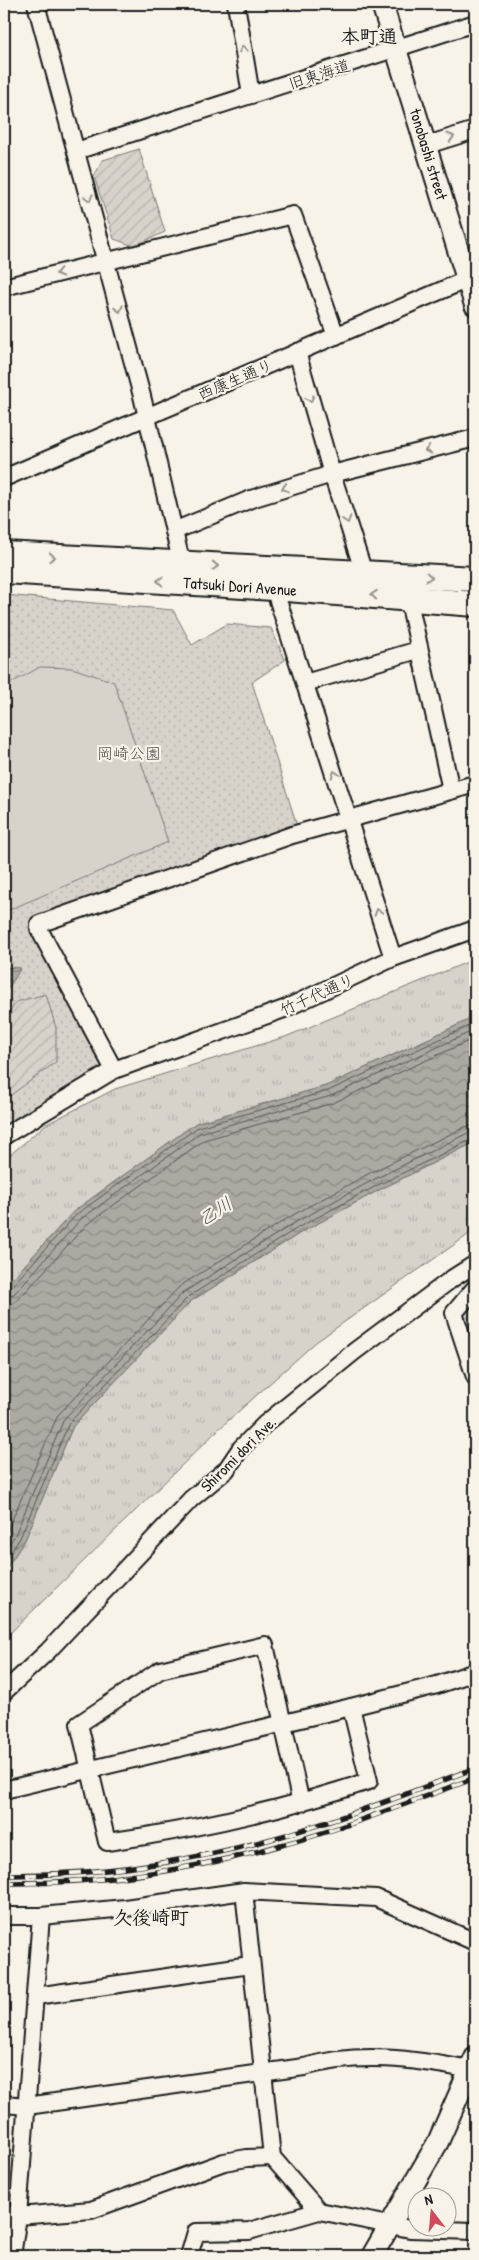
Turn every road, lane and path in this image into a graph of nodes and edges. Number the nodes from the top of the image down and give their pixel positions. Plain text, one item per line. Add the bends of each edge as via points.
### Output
1 (36, 4) edge
2 (236, 4) edge
3 (382, 4) edge
4 (475, 23) edge
5 (396, 49) junction
6 (251, 95) junction
7 (475, 130) edge
8 (427, 145) junction
9 (76, 151) junction
10 (106, 262) junction
11 (471, 278) edge
12 (4, 287) edge
13 (475, 305) edge
14 (336, 336) junction
15 (297, 352) junction
16 (147, 417) junction
17 (475, 438) edge
18 (332, 474) junction
19 (4, 478) edge
20 (174, 531) junction
21 (4, 554) edge
22 (182, 565) junction
23 (4, 571) edge
24 (364, 573) junction
25 (475, 579) edge
26 (274, 588) junction
27 (408, 597) junction
28 (475, 604) edge
29 (418, 650) junction
30 (305, 683) junction
31 (475, 784) edge
32 (451, 790) junction
33 (350, 820) junction
34 (475, 929) edge
35 (393, 958) junction
36 (114, 1070) junction
37 (4, 1136) edge
38 (475, 1264) edge
39 (475, 1288) edge
40 (475, 1377) edge
41 (475, 1672) edge
42 (4, 1692) edge
43 (351, 1707) junction
44 (283, 1724) junction
45 (89, 1769) junction
46 (4, 1790) edge
47 (301, 1803) junction
48 (244, 1891) junction
49 (4, 1916) edge
50 (41, 1916) junction
51 (475, 1942) edge
52 (250, 1965) junction
53 (36, 1996) junction
54 (473, 2064) edge
55 (263, 2073) junction
56 (4, 2104) edge
57 (27, 2106) junction
58 (272, 2157) junction
59 (319, 2211) junction
60 (11, 2215) edge
61 (390, 2227) junction
62 (475, 2231) edge
63 (12, 2256) edge
64 (189, 2256) edge
65 (372, 2256) edge

1 - 9 street
6 -> 2 street
3 - 5 main road, tonobashi street
4 - 5 street, 旧東海道
5 - 6 street, 旧東海道
5 - 8 main road, tonobashi street
6 - 9 street, 旧東海道
8 -> 7 street
8 - 11 main road, tonobashi street
9 -> 10 street
10 -> 12 street
10 - 14 street via 293,215
10 -> 16 street
11 - 13 main road, tonobashi street
11 - 14 street, 西康生通り
14 - 15 street, 西康生通り
15 - 16 street, 西康生通り
15 -> 18 street
16 - 19 street, 西康生通り
16 - 20 street
17 -> 18 street
18 -> 20 street via 251,499
18 -> 24 street
20 - 22 street
21 -> 22 highway, Tatsuki Dori Avenue
22 -> 24 highway, Tatsuki Dori Avenue
26 -> 23 highway, Tatsuki Dori Avenue
24 -> 25 highway, Tatsuki Dori Avenue
27 -> 26 highway, Tatsuki Dori Avenue
26 - 30 street
27 - 28 highway, Tatsuki Dori Avenue
27 - 29 street
29 - 30 street
29 - 32 street
33 -> 30 street
31 - 32 street
32 - 33 street
35 -> 33 street
33 - 36 street via 292,835 39,924
34 - 35 street, 竹千代通り
35 - 36 street, 竹千代通り via 284,1009
36 - 37 street
38 - 42 street, Shiromi dori Ave. via 355,1351 265,1424 241,1448 226,1470 192,1499 48,1651
39 - 40 street via 454,1314
41 - 43 street
43 - 44 street
43 - 47 street via 369,1781
44 - 45 street
44 - 45 street via 265,1645 160,1670 79,1724
44 - 47 street
45 - 46 street
45 - 47 street via 107,1842 164,1834
48 - 50 street
48 - 51 street via 376,1898
48 - 52 street
49 - 50 street
50 - 53 street
52 - 53 street
52 - 55 street
53 - 57 street
54 - 55 street via 364,2058
54 - 61 main road via 438,2142
55 - 57 street
55 - 58 street
56 - 57 street
57 - 60 street
58 - 59 street
58 - 60 street via 224,2162 92,2210
59 - 61 street
59 - 64 street via 249,2231 196,2232
60 - 63 street
61 - 62 street
61 - 65 main road

